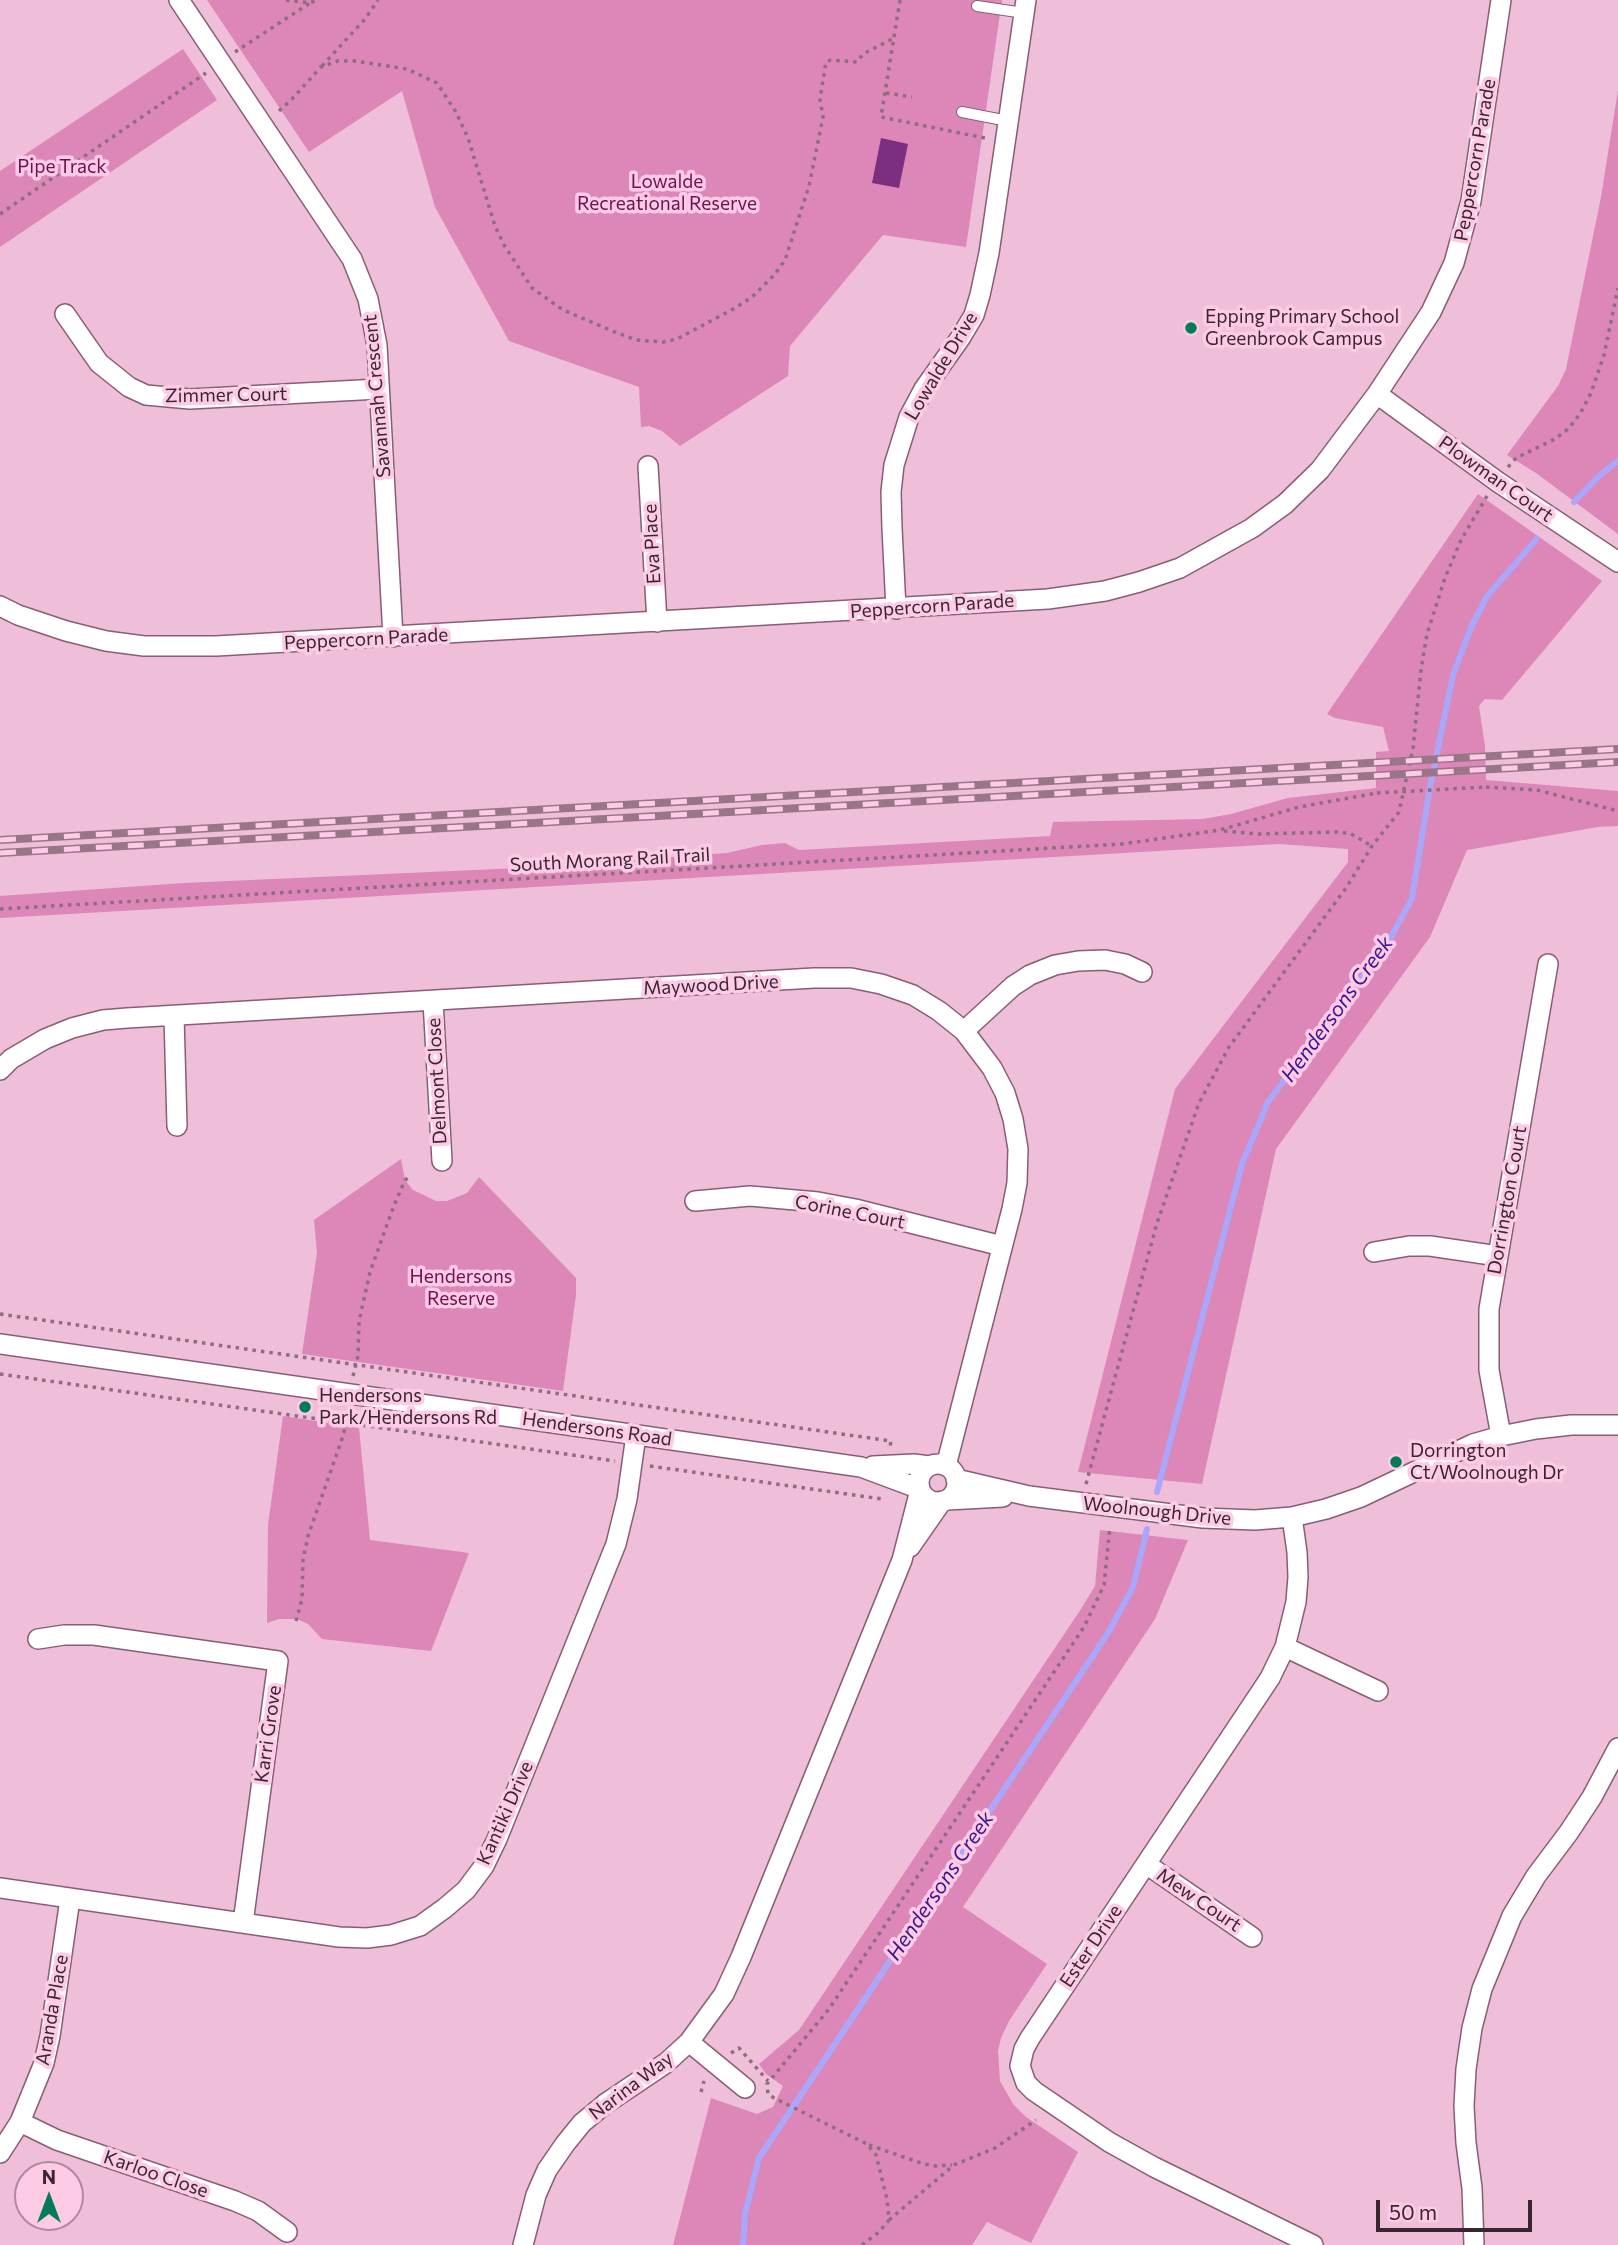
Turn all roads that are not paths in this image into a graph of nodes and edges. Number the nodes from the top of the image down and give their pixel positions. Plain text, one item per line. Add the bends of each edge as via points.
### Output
1 (179, 0) edge
2 (1502, 0) edge
3 (977, 6) dead end
4 (1025, 6) edge
5 (962, 112) dead end
6 (1008, 121) junction
7 (65, 314) dead end
8 (379, 390) junction
9 (1377, 394) junction
10 (648, 466) dead end
11 (1618, 562) edge
12 (0, 606) edge
13 (897, 609) junction
14 (657, 622) junction
15 (393, 637) junction
16 (1548, 964) dead end
17 (1142, 972) dead end
18 (433, 1001) junction
19 (174, 1016) junction
20 (964, 1031) junction
21 (0, 1070) edge
22 (177, 1126) dead end
23 (442, 1161) dead end
24 (695, 1201) dead end
25 (1002, 1247) junction
26 (1374, 1252) dead end
27 (1498, 1256) junction
28 (0, 1344) edge
29 (1614, 1427) edge
30 (636, 1435) junction
31 (1501, 1436) junction
32 (862, 1467) junction
33 (944, 1470) junction
34 (920, 1490) junction
35 (1029, 1496) junction
36 (944, 1501) junction
37 (1292, 1517) junction
38 (902, 1560) junction
39 (38, 1639) dead end
40 (1285, 1647) junction
41 (1378, 1691) dead end
42 (1618, 1748) edge
43 (1146, 1864) junction
44 (0, 1888) edge
45 (70, 1899) junction
46 (243, 1923) junction
47 (1252, 1937) dead end
48 (689, 2042) junction
49 (746, 2088) dead end
50 (20, 2122) junction
51 (0, 2153) edge
52 (287, 2232) dead end
53 (523, 2245) edge
54 (1313, 2245) edge
55 (1474, 2245) edge

1 - 8 street, Savannah Crescent via 352,259 374,321
2 - 9 street, Peppercorn Parade via 1461,243 1431,312
3 - 4 lane
4 - 6 street, Lowalde Drive
5 - 6 lane
6 - 13 street, Lowalde Drive via 989,253 974,315 923,390 894,465 891,528
7 - 8 street, Zimmer Court via 99,363 146,395 190,400
8 - 15 street, Savannah Crescent
9 - 11 street, Plowman Court
9 - 13 street, Peppercorn Parade via 1320,470 1285,504 1180,568 1083,595
10 - 14 street, Eva Place
12 - 15 street, Peppercorn Parade via 66,631 144,646
13 - 14 street, Peppercorn Parade
14 - 15 street, Peppercorn Parade
16 - 27 street, Dorrington Court
17 - 20 street via 1105,960 1055,965 1013,986
18 - 19 street, Maywood Drive
18 - 20 street, Maywood Drive via 851,978 913,995
18 - 23 street, Delmont Close
19 - 21 street, Maywood Drive via 103,1020 72,1028 45,1039
19 - 22 street
20 - 25 street, Maywood Drive via 992,1068 1013,1118 1017,1183
24 - 25 street, Corine Court via 750,1196 818,1202
25 - 33 street, Maywood Drive
26 - 27 street via 1430,1246
27 - 31 street, Dorrington Court via 1488,1337
28 - 30 street, Hendersons Road
29 - 31 street, Woolnough Drive via 1548,1428
30 - 32 street, Hendersons Road
30 - 46 street, Kantiki Drive via 616,1544 497,1839 466,1890 420,1926 391,1935 339,1937
31 - 37 street, Woolnough Drive via 1444,1456 1361,1497
32 - 33 street, Hendersons Road via 901,1464
32 - 34 street, Hendersons Road
33 - 34 street via 921,1474
33 - 35 street, Woolnough Drive
33 - 36 street via 955,1491
34 - 36 street via 932,1501
34 - 38 street
35 - 36 street, Woolnough Drive
35 - 37 street, Woolnough Drive via 1227,1520
36 - 38 street
37 - 40 street, Ester Drive via 1298,1577
38 - 48 street via 741,1957 724,1994
39 - 46 street, Karri Grove via 94,1634 278,1661
40 - 41 street
40 - 43 street, Ester Drive via 1255,1703
42 - 55 street via 1586,1806 1512,1916 1482,1989 1466,2069 1464,2106
43 - 47 street, Mew Court
43 - 54 street, Ester Drive via 1030,2038 1021,2058 1022,2074 1034,2091 1109,2142
44 - 45 street, Kantiki Drive
45 - 46 street, Kantiki Drive
45 - 50 street, Aranda Place via 50,2036
48 - 49 street
48 - 53 street, Narina Way via 582,2123 547,2170 529,2213
50 - 51 street, Aranda Place
50 - 52 street, Karloo Close via 57,2140 235,2200

